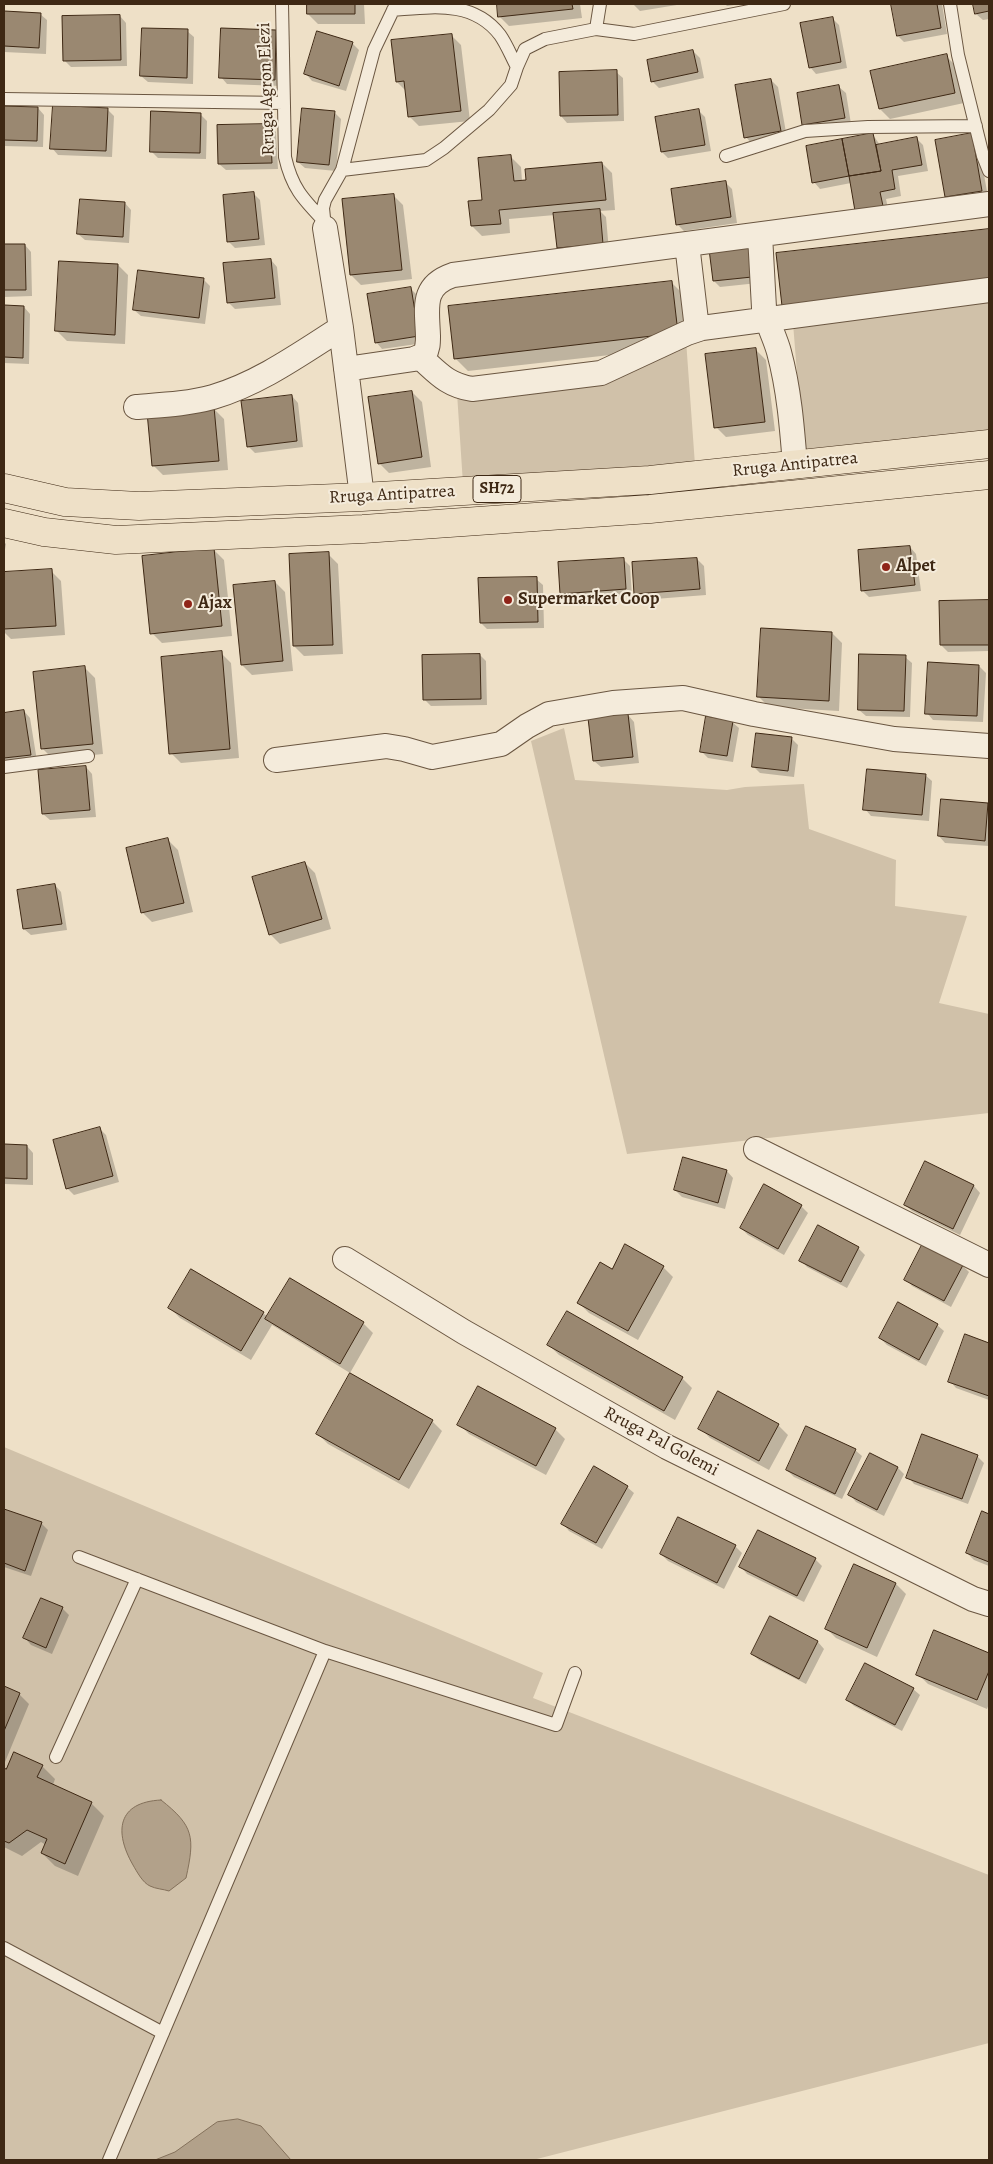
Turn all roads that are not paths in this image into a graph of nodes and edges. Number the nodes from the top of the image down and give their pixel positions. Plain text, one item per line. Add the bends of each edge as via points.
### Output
1 (282, 4) edge
2 (600, 4) edge
3 (784, 4) edge
4 (950, 4) edge
5 (394, 7) edge
6 (596, 29) junction
7 (517, 66) junction
8 (4, 98) edge
9 (284, 103) junction
10 (976, 126) junction
11 (726, 156) dead end
12 (342, 170) junction
13 (989, 171) edge
14 (989, 204) edge
15 (324, 225) junction
16 (760, 235) junction
17 (686, 244) junction
18 (989, 290) edge
19 (766, 320) junction
20 (341, 328) junction
21 (697, 330) junction
22 (420, 357) junction
23 (346, 369) junction
24 (136, 407) dead end
25 (989, 444) edge
26 (795, 465) junction
27 (989, 475) edge
28 (4, 488) edge
29 (362, 498) junction
30 (4, 523) edge
31 (989, 746) edge
32 (88, 756) dead end
33 (276, 760) dead end
34 (4, 767) edge
35 (756, 1149) dead end
36 (345, 1259) dead end
37 (989, 1265) edge
38 (79, 1557) dead end
39 (137, 1579) junction
40 (989, 1604) edge
41 (325, 1651) junction
42 (575, 1673) dead end
43 (56, 1757) dead end
44 (4, 1948) edge
45 (163, 2033) junction
46 (109, 2160) edge

1 - 9 lane, Rruga Agron Elezi
2 - 6 lane
3 - 6 lane via 634,34
4 - 10 lane via 958,56
5 - 7 lane via 450,5 472,10 500,35
5 - 12 lane via 374,50
6 - 7 lane via 539,42 525,49
7 - 12 lane via 511,85 489,110 426,160
8 - 9 lane
9 - 15 lane, Rruga Agron Elezi via 285,158 290,178
10 - 11 lane via 804,131
10 - 13 lane
12 - 15 lane via 325,200
14 - 16 street
15 - 20 street
16 - 17 street
16 - 19 street
17 - 21 street
17 - 22 street via 453,275 440,280 431,288 427,300 428,346
18 - 19 street
19 - 21 street
19 - 26 street via 780,353
20 - 23 street
20 - 24 street via 264,377 230,391 195,401
21 - 22 street via 601,373 472,389 445,380
22 - 23 street
23 - 29 street
25 - 26 main road, Rruga Antipatrea / SH72
26 - 29 main road, Rruga Antipatrea / SH72 via 650,480
27 - 30 main road, Rruga Antipatrea / SH72 via 650,509 363,529 116,540 44,532
28 - 29 main road, Rruga Antipatrea / SH72 via 65,502 139,506
31 - 33 street via 894,739 683,698 612,703 549,714 501,744 432,757 386,746
32 - 34 lane
35 - 37 street
36 - 40 street, Rruga Pal Golemi via 464,1332 667,1447 973,1599
38 - 39 lane
39 - 41 lane
39 - 43 lane
41 - 42 lane via 556,1725
41 - 45 lane
44 - 45 lane
45 - 46 lane

